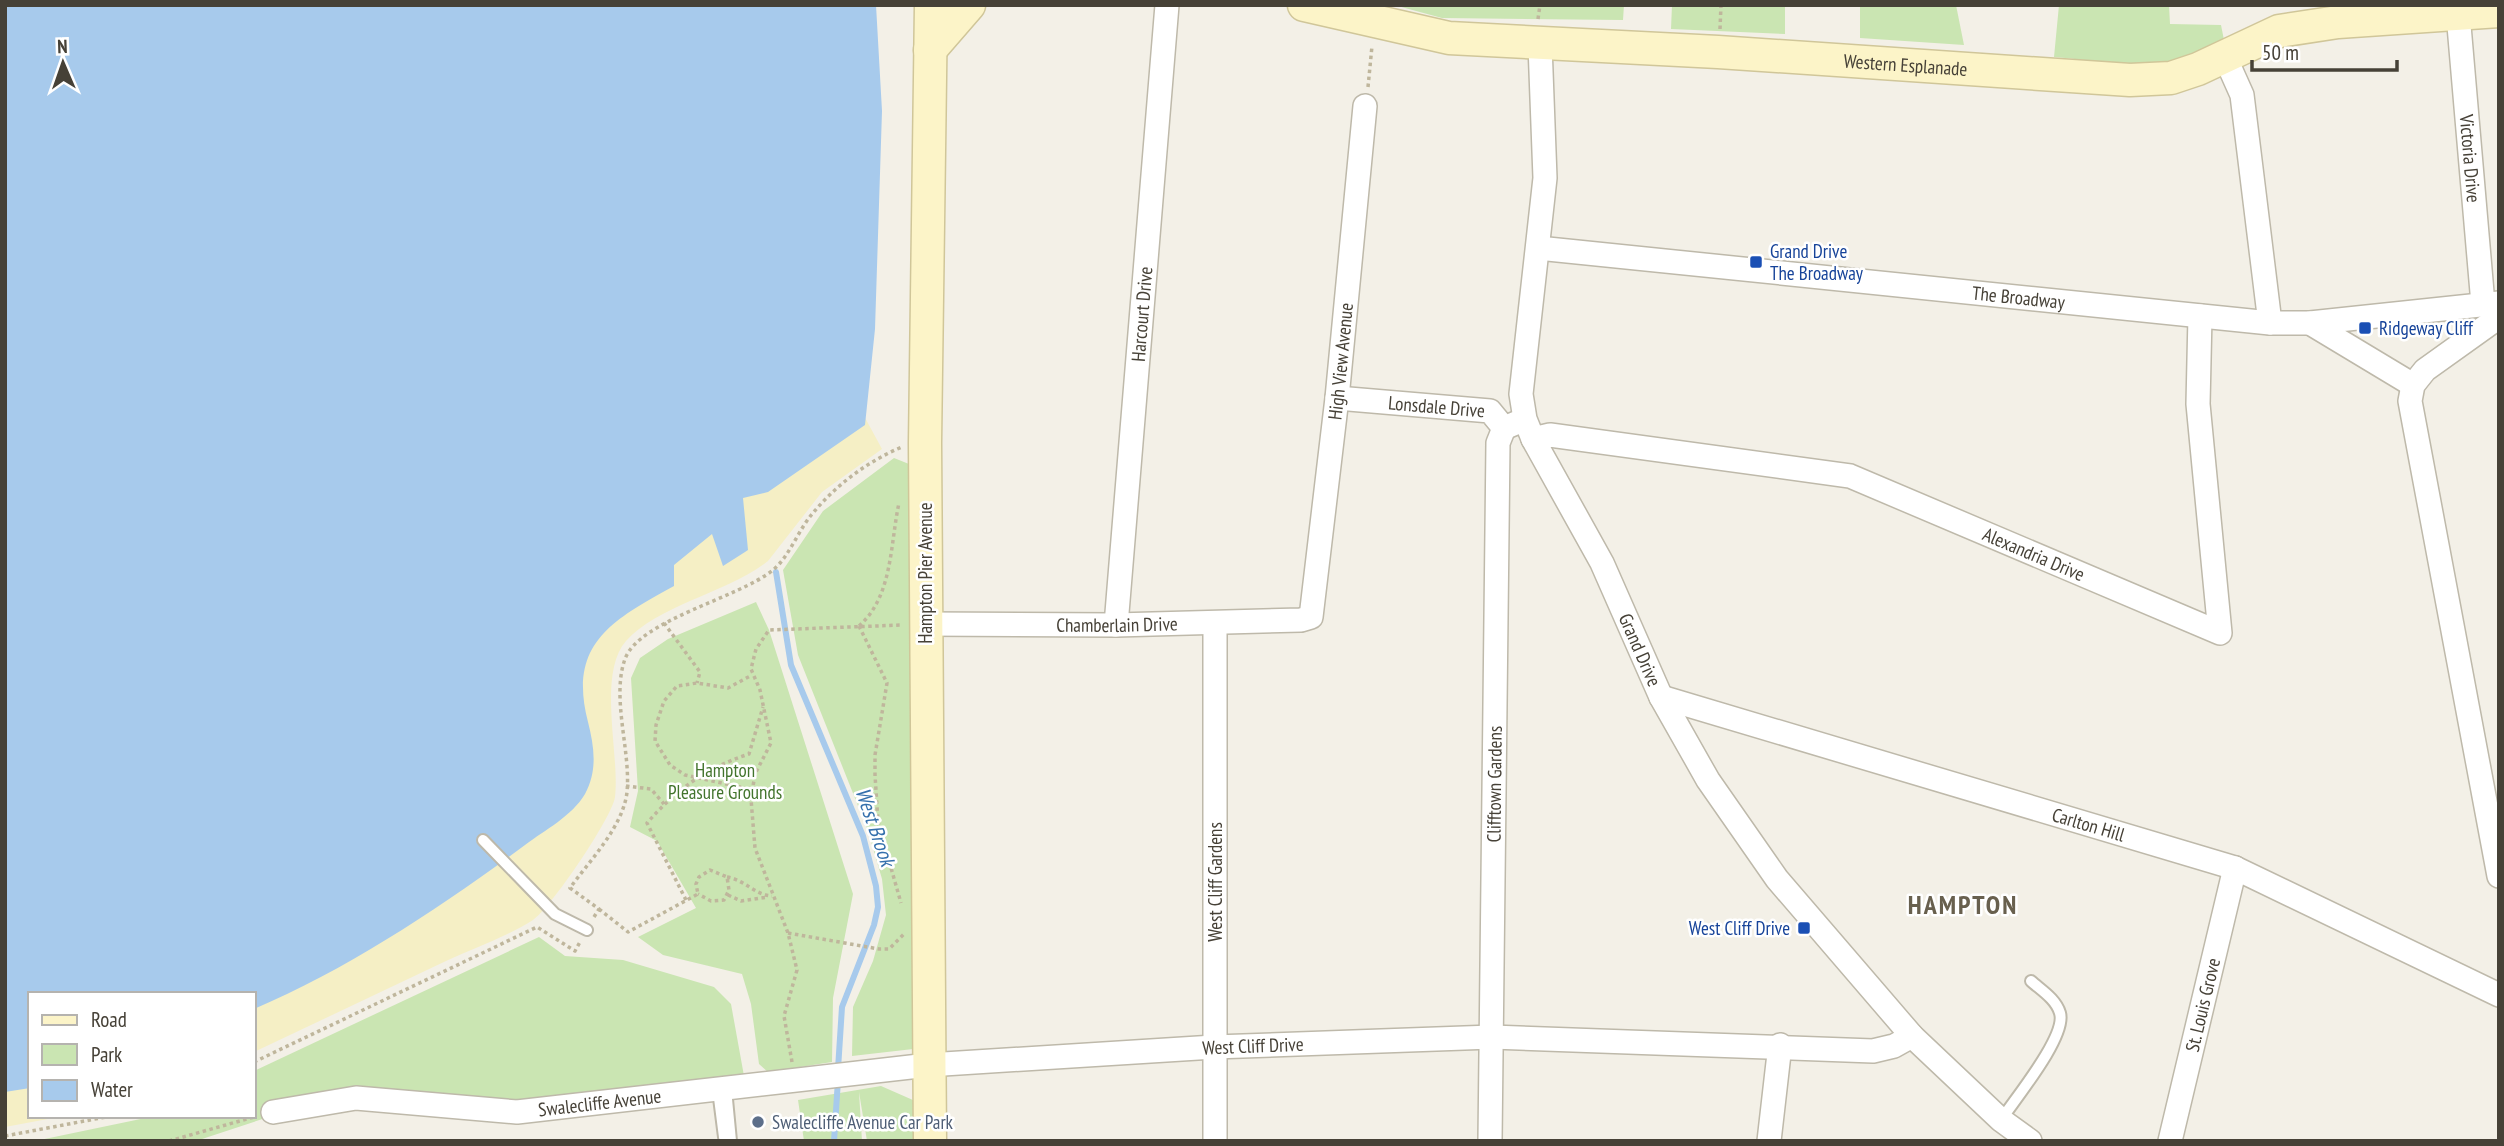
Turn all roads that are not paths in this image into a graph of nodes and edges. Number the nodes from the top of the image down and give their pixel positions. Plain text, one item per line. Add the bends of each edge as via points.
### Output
1 (931, 5) edge
2 (1167, 5) edge
3 (1304, 5) edge
4 (967, 6) edge
5 (2499, 11) edge
6 (2458, 14) junction
7 (1540, 45) junction
8 (930, 50) junction
9 (2225, 57) junction
10 (1366, 106) road end
11 (1538, 248) junction
12 (2494, 308) edge
13 (2200, 316) junction
14 (2270, 323) junction
15 (2310, 323) junction
16 (2413, 385) junction
17 (1337, 398) junction
18 (1521, 429) junction
19 (1311, 617) joint
20 (1215, 623) junction
21 (925, 624) junction
22 (1116, 625) junction
23 (1661, 696) junction
24 (483, 840) dead end
25 (2235, 868) junction
26 (2499, 876) edge
27 (587, 930) road end
28 (2031, 981) dead end
29 (2499, 995) edge
30 (1912, 1035) junction
31 (1492, 1037) junction
32 (1780, 1045) junction
33 (1214, 1047) junction
34 (928, 1065) junction
35 (722, 1089) junction
36 (273, 1112) road end
37 (2001, 1120) junction
38 (729, 1141) edge
39 (930, 1141) edge
40 (1215, 1141) edge
41 (1490, 1141) edge
42 (1769, 1141) edge
43 (2029, 1141) edge
44 (2170, 1141) edge

1 - 8 street, Hampton Pier Avenue
2 - 22 street, Harcourt Drive
3 - 7 street, Western Esplanade via 1449,38
4 - 8 street
5 - 6 street, Western Esplanade
6 - 9 street, Western Esplanade via 2279,31
6 - 12 street, Victoria Drive
7 - 9 street, Western Esplanade via 1718,52 2130,80 2171,78
7 - 11 street, Grand Drive via 1545,178
8 - 21 street, Hampton Pier Avenue
9 - 14 street via 2242,94
10 - 17 street, High View Avenue
11 - 13 street, The Broadway
11 - 18 street, Grand Drive via 1523,359
12 - 15 street, The Broadway
12 - 16 street
13 - 14 street, The Broadway
13 - 18 street, Alexandria Drive via 2198,404 2220,633 1850,476
14 - 15 street, The Broadway
15 - 16 street
16 - 26 street via 2411,414
17 - 18 street, Lonsdale Drive via 1490,411
17 - 19 street, High View Avenue
18 - 23 street, Grand Drive via 1602,563
18 - 31 street, Clifftown Gardens via 1498,443
19 - 20 street, Chamberlain Drive
20 - 22 street, Chamberlain Drive
20 - 33 street, West Cliff Gardens
21 - 22 street, Chamberlain Drive
21 - 34 street, Hampton Pier Avenue
23 - 25 street, Carlton Hill
23 - 30 street, Grand Drive via 1708,780 1777,879
24 - 27 lane via 555,914
25 - 29 street, Carlton Hill
25 - 44 street, St. Louis Grove
28 - 37 lane via 2056,1004 2061,1021 2053,1042
30 - 32 street, West Cliff Drive via 1873,1051
30 - 37 street, Grand Drive
31 - 32 street, West Cliff Drive
31 - 33 street, West Cliff Drive
31 - 41 street, Clifftown Gardens
32 - 42 street
33 - 34 street, West Cliff Drive
33 - 40 street, West Cliff Gardens
34 - 35 street, Swalecliffe Avenue
34 - 39 street, Hampton Pier Avenue
35 - 36 street, Swalecliffe Avenue via 517,1112 356,1098
35 - 38 lane via 724,1136
37 - 43 street, Grand Drive

